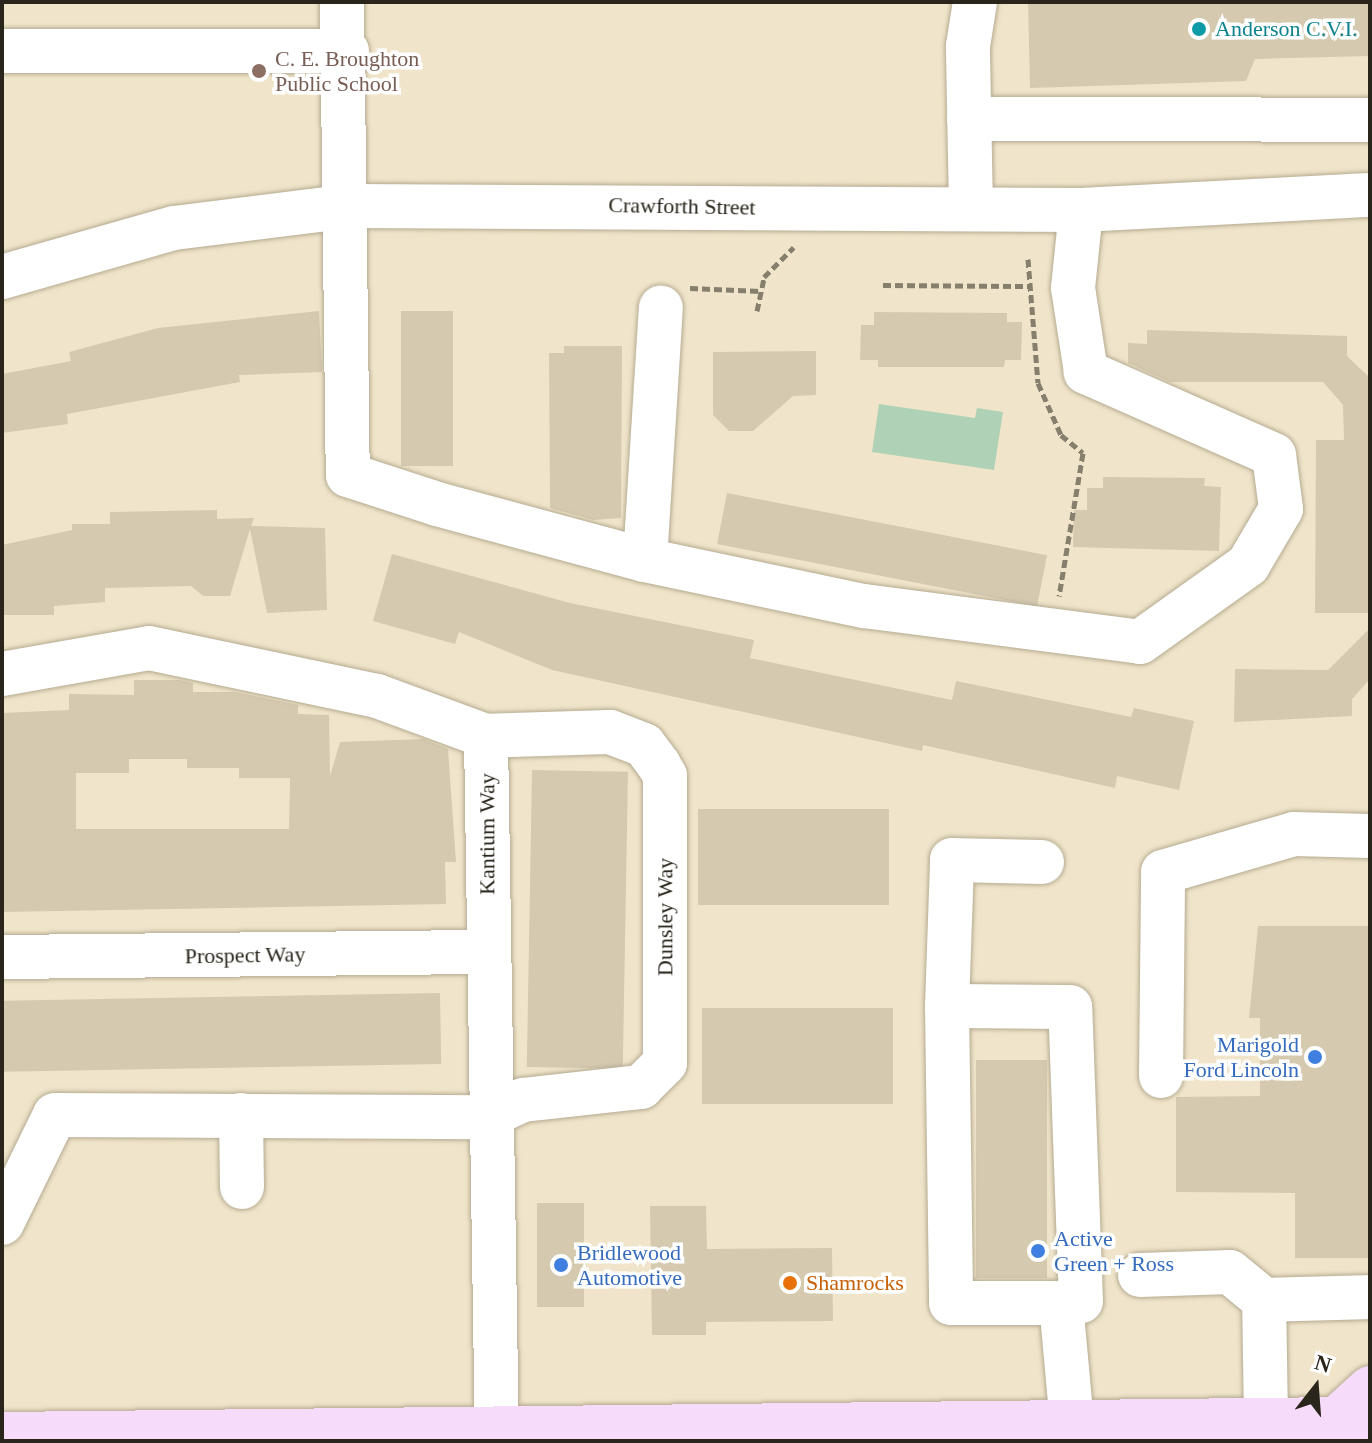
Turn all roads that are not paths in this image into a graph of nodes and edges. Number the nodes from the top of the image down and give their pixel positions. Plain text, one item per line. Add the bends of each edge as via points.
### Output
1 (342, 2) edge
2 (975, 2) edge
3 (2, 51) edge
4 (347, 51) junction
5 (969, 119) junction
6 (1370, 120) edge
7 (1370, 195) edge
8 (350, 206) junction
9 (971, 209) junction
10 (1081, 210) junction
11 (2, 277) edge
12 (661, 308) dead end
13 (645, 560) junction
14 (2, 674) edge
15 (486, 736) junction
16 (1370, 836) edge
17 (1042, 862) dead end
18 (488, 952) junction
19 (2, 957) edge
20 (947, 1006) junction
21 (1161, 1076) dead end
22 (241, 1115) junction
23 (486, 1117) junction
24 (242, 1187) dead end
25 (2, 1223) edge
26 (1140, 1275) dead end
27 (1370, 1297) edge
28 (1264, 1300) junction
29 (1061, 1303) junction
30 (1370, 1388) edge
31 (1072, 1424) junction
32 (1313, 1427) edge
33 (2, 1434) edge
34 (937, 1434) edge
35 (562, 1435) edge
36 (709, 1435) edge
37 (373, 1436) edge
38 (497, 1436) edge

1 - 4 street
2 - 5 street
3 - 4 street
4 - 8 street
5 - 6 street
5 - 9 street
7 - 10 street, Crawforth Street
8 - 9 street, Crawforth Street
8 - 11 street, Crawforth Street via 174,228
8 - 13 street via 348,475
9 - 10 street, Crawforth Street
10 - 13 street via 1073,288 1086,372 1274,455 1281,509 1248,565 1140,642 864,606
12 - 13 street
14 - 15 street via 149,648 377,696
15 - 18 street, Kantium Way
15 - 23 street, Dunsley Way via 624,734 644,745 665,776 665,1063 641,1087 523,1100
16 - 21 street via 1294,834 1163,872
17 - 20 street via 952,860
18 - 19 street, Prospect Way
18 - 23 street, Kantium Way
20 - 29 street via 951,1303
20 - 29 street via 1070,1007 1081,1301
22 - 23 street
22 - 24 street
22 - 25 street via 55,1115
23 - 38 street, Kantium Way via 499,1308
26 - 28 street via 1230,1272
27 - 28 street
28 - 32 street
29 - 31 street
30 - 32 main road
31 - 32 main road
31 - 34 main road
33 - 37 main road
34 - 36 main road
35 - 36 main road
35 - 38 main road
37 - 38 main road

